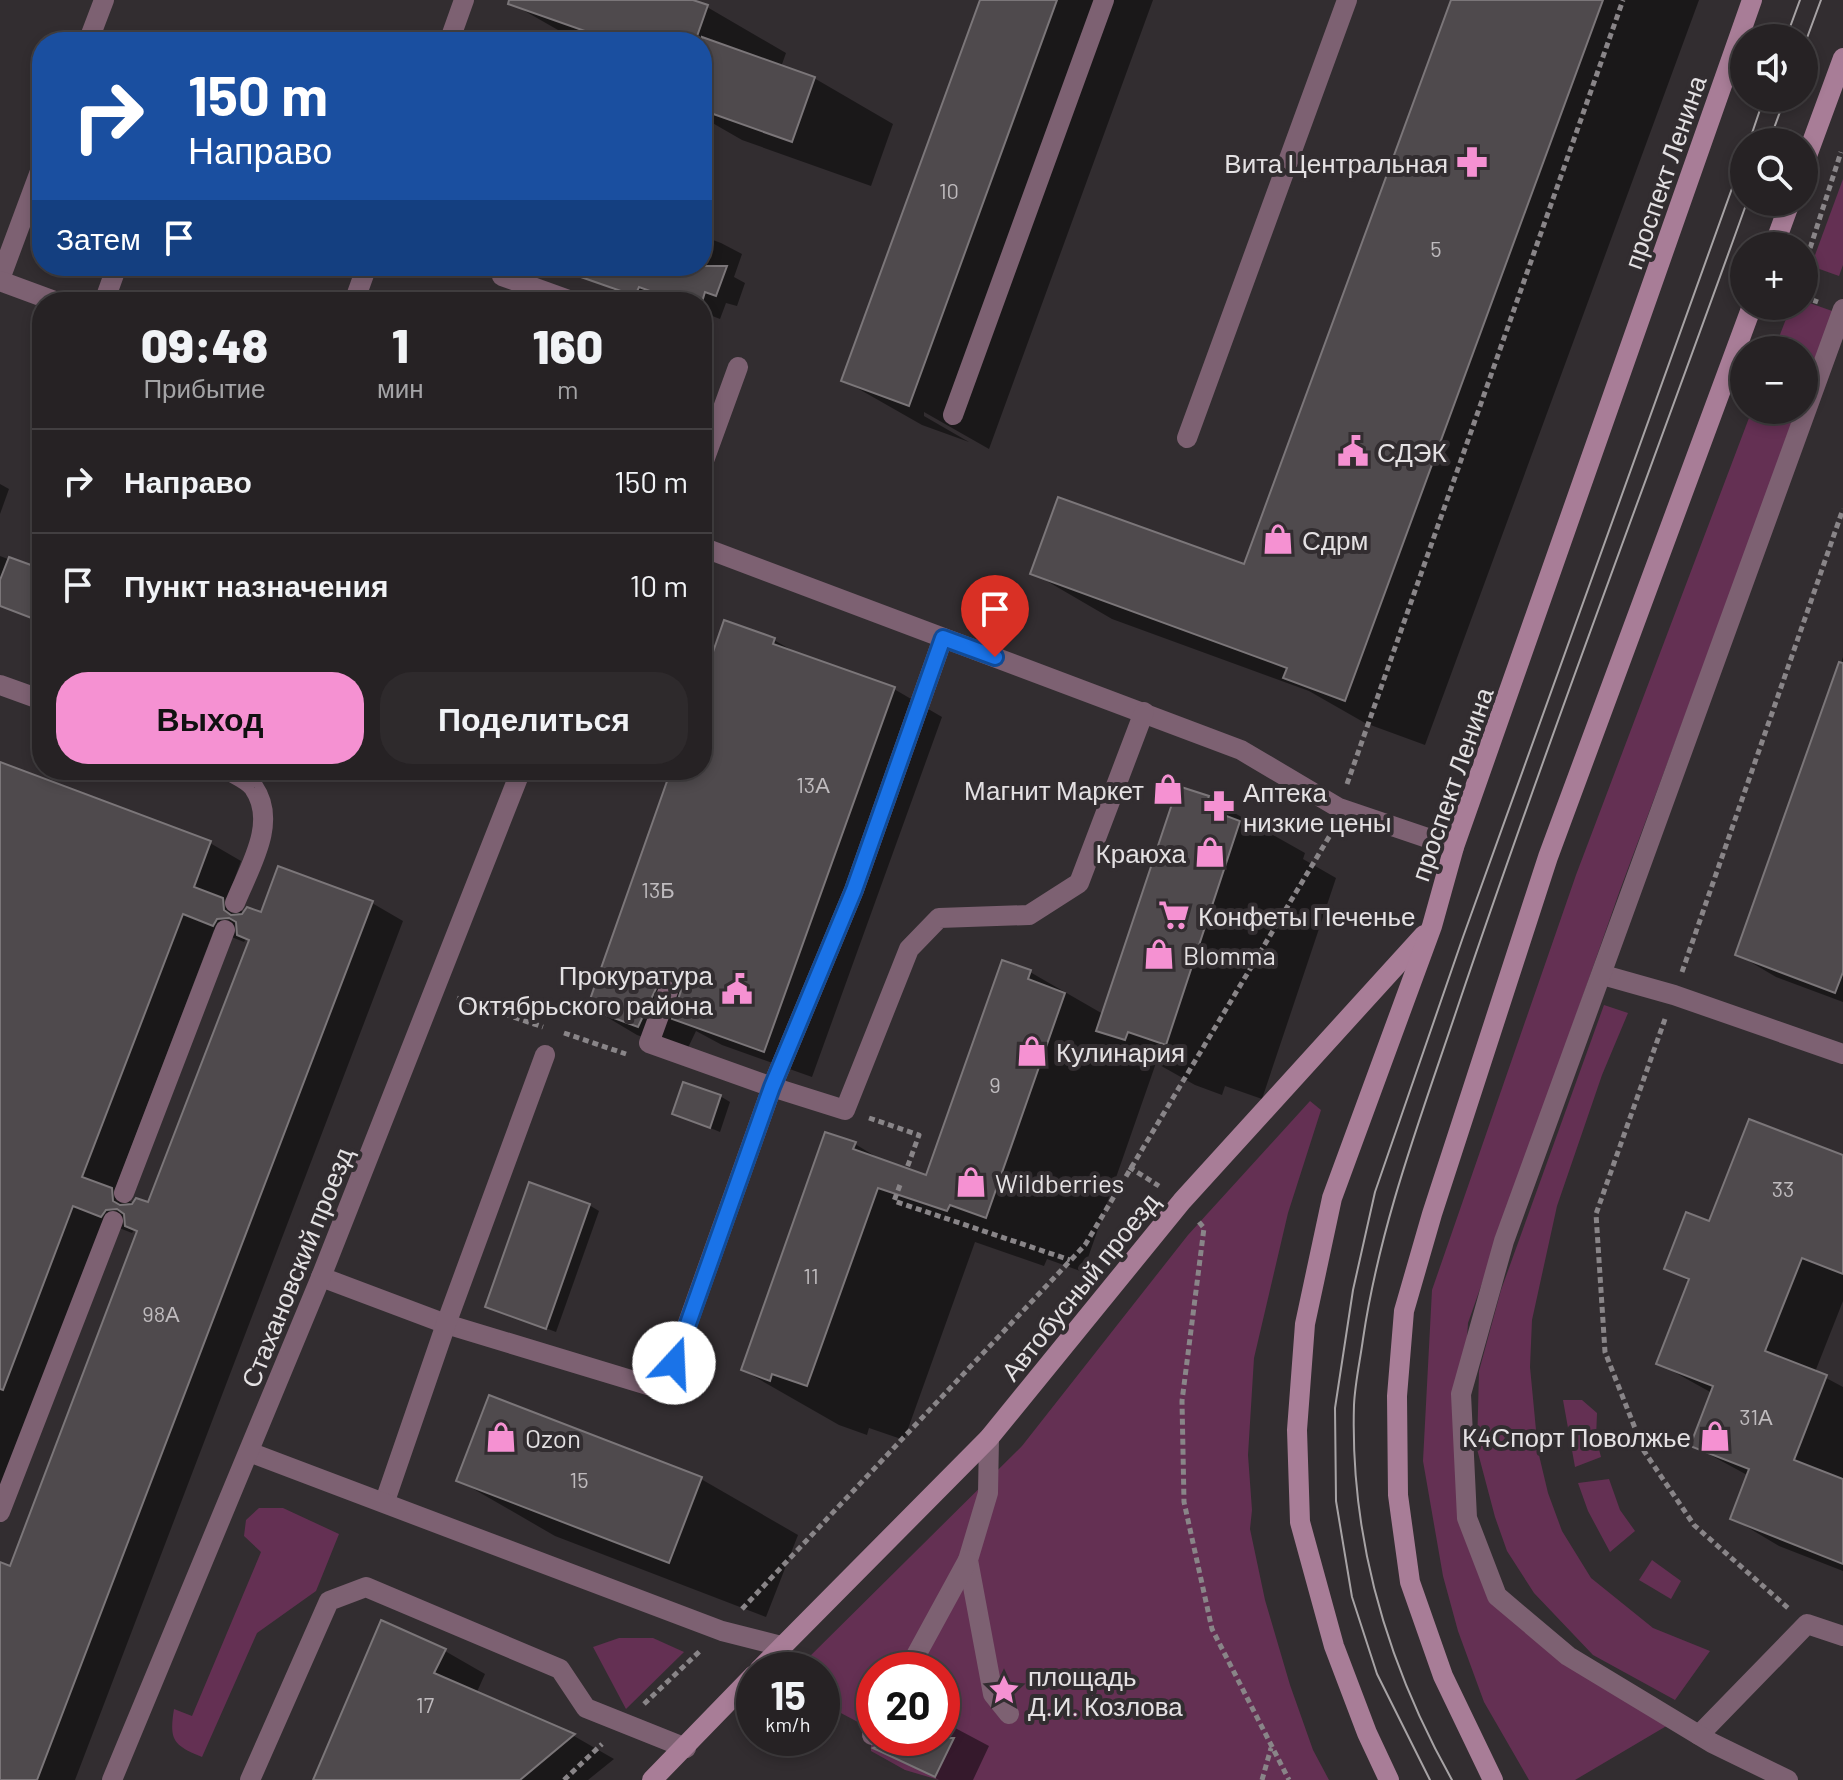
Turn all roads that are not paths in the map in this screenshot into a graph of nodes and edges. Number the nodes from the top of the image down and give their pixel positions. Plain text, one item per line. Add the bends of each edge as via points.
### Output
1 (104, 0) edge
2 (464, 0) edge
3 (1104, 0) edge
4 (1347, 0) edge
5 (1752, 0) edge
6 (92, 32) edge
7 (453, 32) edge
8 (1843, 58) edge
9 (1817, 128) edge
10 (32, 193) edge
11 (502, 276) edge
12 (0, 280) edge
13 (32, 292) edge
14 (546, 292) edge
15 (1843, 309) edge
16 (1747, 320) edge
17 (738, 367) dead end
18 (953, 415) dead end
19 (712, 438) edge
20 (1187, 438) dead end
21 (712, 551) edge
22 (943, 638) junction
23 (0, 685) edge
24 (32, 696) edge
25 (1144, 712) junction
26 (245, 780) edge
27 (517, 780) edge
28 (1454, 847) junction
29 (235, 903) dead end
30 (1432, 926) junction
31 (225, 930) dead end
32 (1603, 975) junction
33 (668, 991) dead end
34 (1843, 1054) edge
35 (545, 1055) dead end
36 (772, 1087) junction
37 (124, 1193) dead end
38 (113, 1221) dead end
39 (321, 1277) junction
40 (446, 1324) junction
41 (989, 1438) junction
42 (249, 1452) junction
43 (385, 1501) junction
44 (0, 1512) edge
45 (968, 1560) junction
46 (1843, 1636) edge
47 (781, 1646) junction
48 (776, 1652) edge
49 (918, 1652) edge
50 (736, 1694) edge
51 (1009, 1714) dead end
52 (1699, 1735) junction
53 (686, 1748) junction
54 (112, 1780) edge
55 (250, 1780) edge
56 (652, 1780) edge
57 (1389, 1780) edge
58 (1493, 1780) edge
59 (1788, 1780) edge

1 - 6 street
2 - 7 street
3 - 18 street
4 - 20 street
5 - 28 main road, проспект Ленина
8 - 9 main road
10 - 12 street
11 - 14 street
12 - 13 street
15 - 32 street
16 - 58 main road via 1548,857 1404,1311 1397,1396 1398,1495 1410,1582 1443,1676
17 - 19 street
21 - 22 street
22 - 25 street
22 - 36 street via 854,890
23 - 24 street
25 - 28 street via 1241,750 1339,808
25 - 36 street via 1079,883 1029,915 939,918 909,949 845,1110
26 - 29 street via 253,785 265,810
27 - 39 street, Стахановский проезд
28 - 30 main road, проспект Ленина
30 - 41 main road, Автобусный проезд via 1182,1201
30 - 57 main road, проспект Ленина via 1332,1198 1305,1324 1297,1430 1300,1522 1334,1646
31 - 37 street
32 - 34 street
32 - 52 street via 1504,1241 1461,1394 1467,1518 1497,1596 1568,1656
33 - 36 street via 649,1043
35 - 40 street
36 - 40 street via 664,1390
38 - 44 street
39 - 40 street
39 - 42 street, Стахановский проезд
40 - 43 street
41 - 45 street via 988,1493
41 - 47 main road, Автобусный проезд
42 - 43 street
42 - 54 street, Стахановский проезд
43 - 47 street via 722,1631
45 - 49 street
45 - 51 street via 993,1694
46 - 52 street via 1807,1624
47 - 48 main road, Автобусный проезд
50 - 53 main road
52 - 59 street
53 - 55 street via 586,1708 560,1669 366,1587 329,1601
53 - 56 main road

